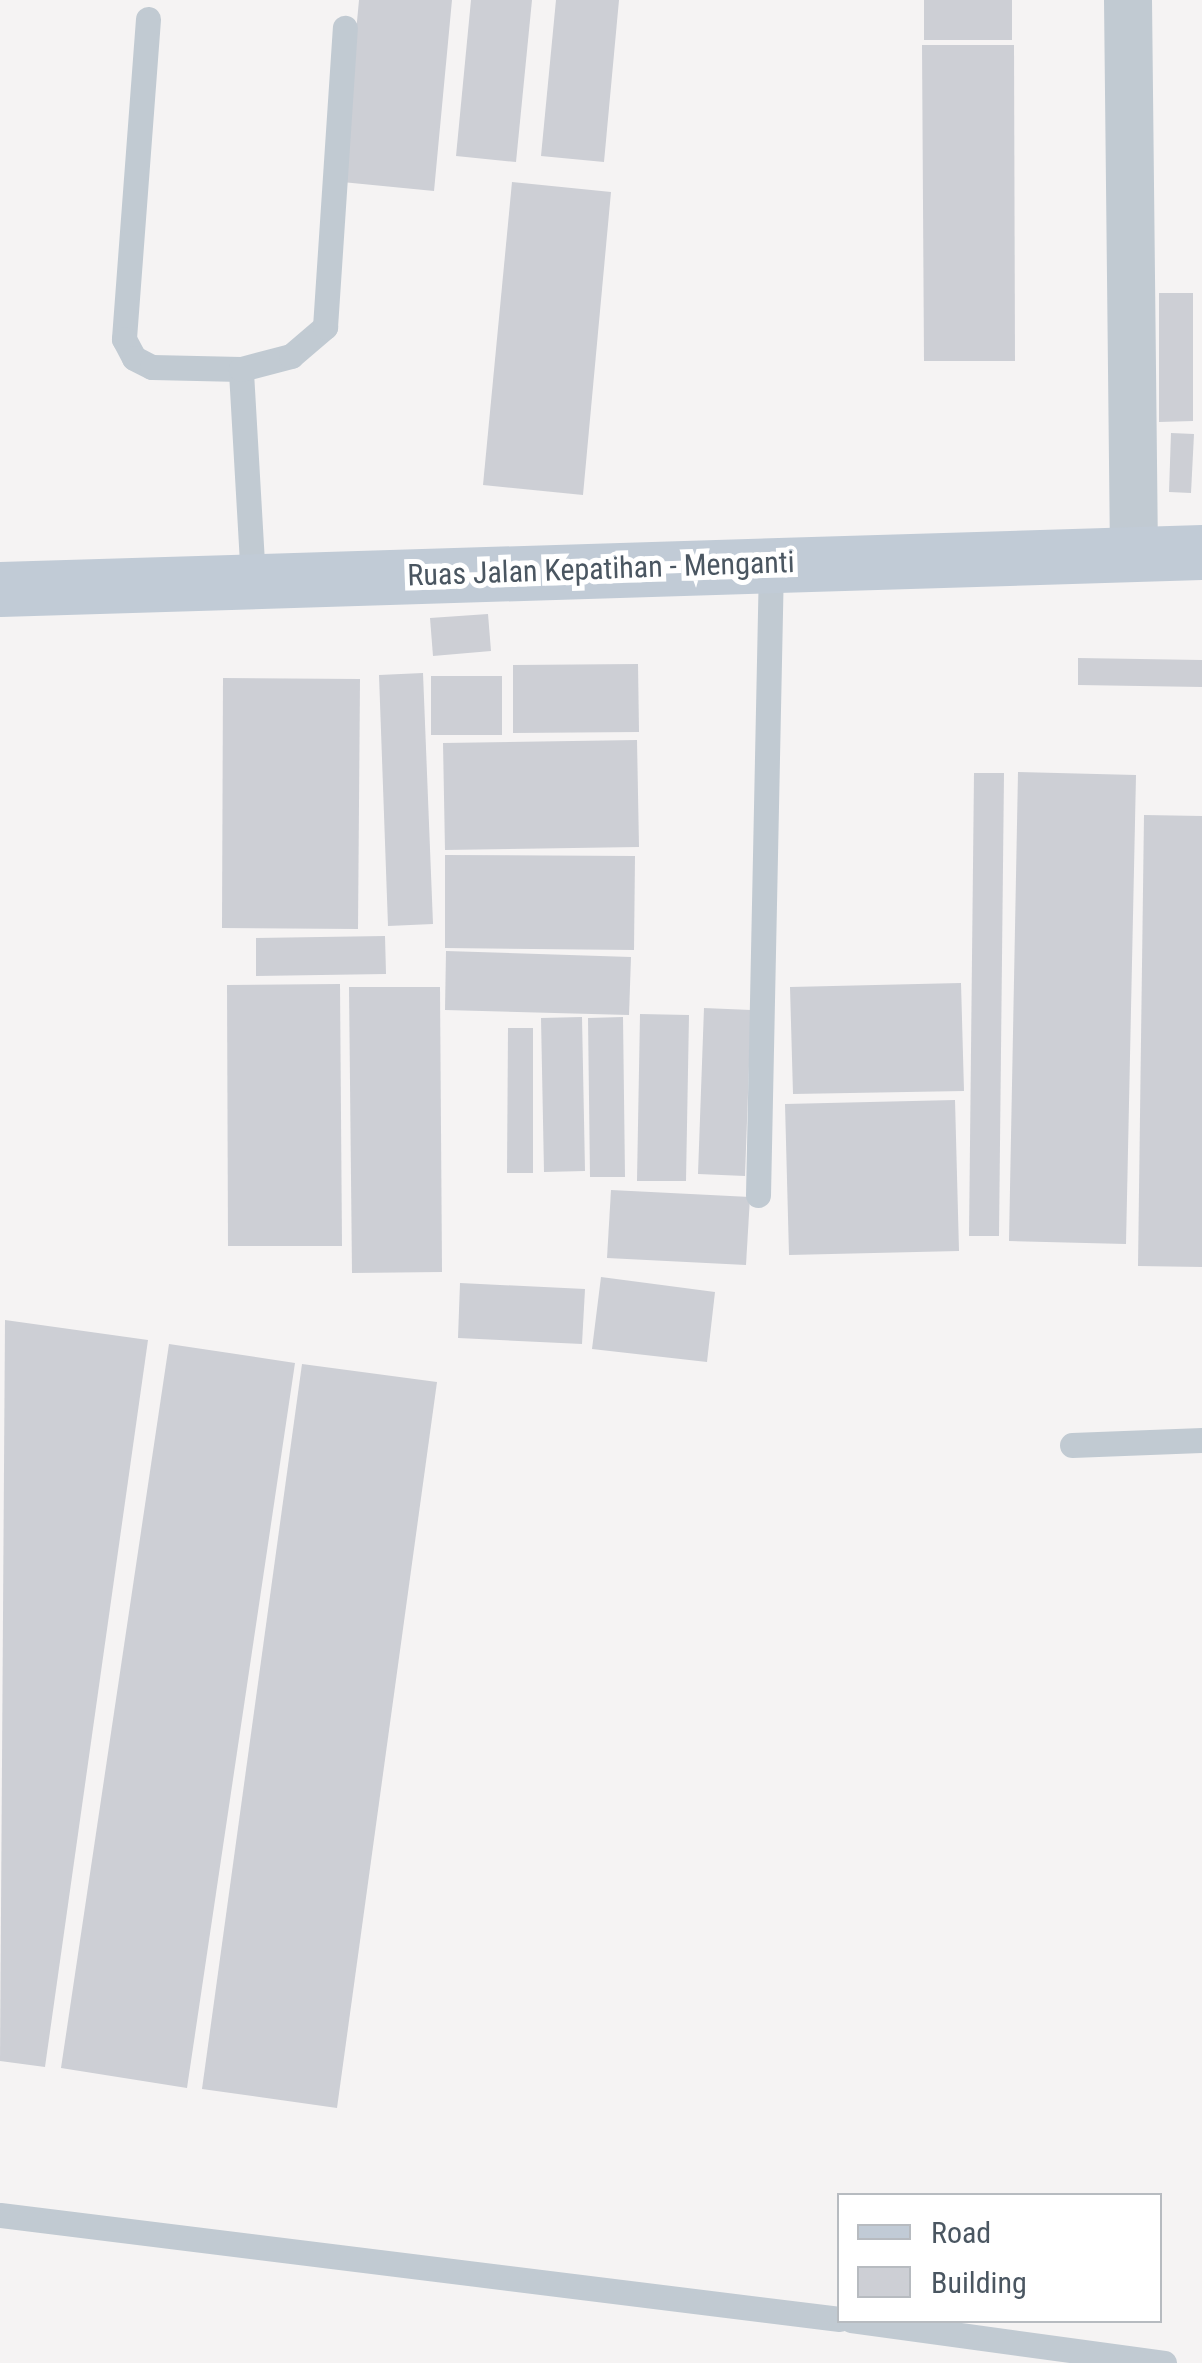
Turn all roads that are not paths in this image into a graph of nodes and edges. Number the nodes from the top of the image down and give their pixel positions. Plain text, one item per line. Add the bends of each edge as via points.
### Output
1 (1128, 0) edge
2 (148, 19) dead end
3 (345, 28) dead end
4 (241, 369) junction
5 (1134, 552) junction
6 (1202, 552) edge
7 (771, 564) junction
8 (253, 580) junction
9 (0, 588) edge
10 (758, 1195) dead end
11 (1202, 1440) edge
12 (1072, 1445) dead end
13 (0, 2215) edge
14 (837, 2319) edge
15 (869, 2323) edge
16 (1070, 2356) edge
17 (1164, 2363) edge

1 - 5 street
2 - 4 lane via 124,339 134,358 152,367
3 - 4 lane via 325,327 292,356
4 - 8 lane
5 - 6 main road, Ruas Jalan Kepatihan - Menganti
5 - 7 main road, Ruas Jalan Kepatihan - Menganti
7 - 8 main road, Ruas Jalan Kepatihan - Menganti
7 - 10 lane
8 - 9 main road, Ruas Jalan Kepatihan - Menganti
11 - 12 lane
13 - 14 lane
15 - 16 lane
16 - 17 lane

